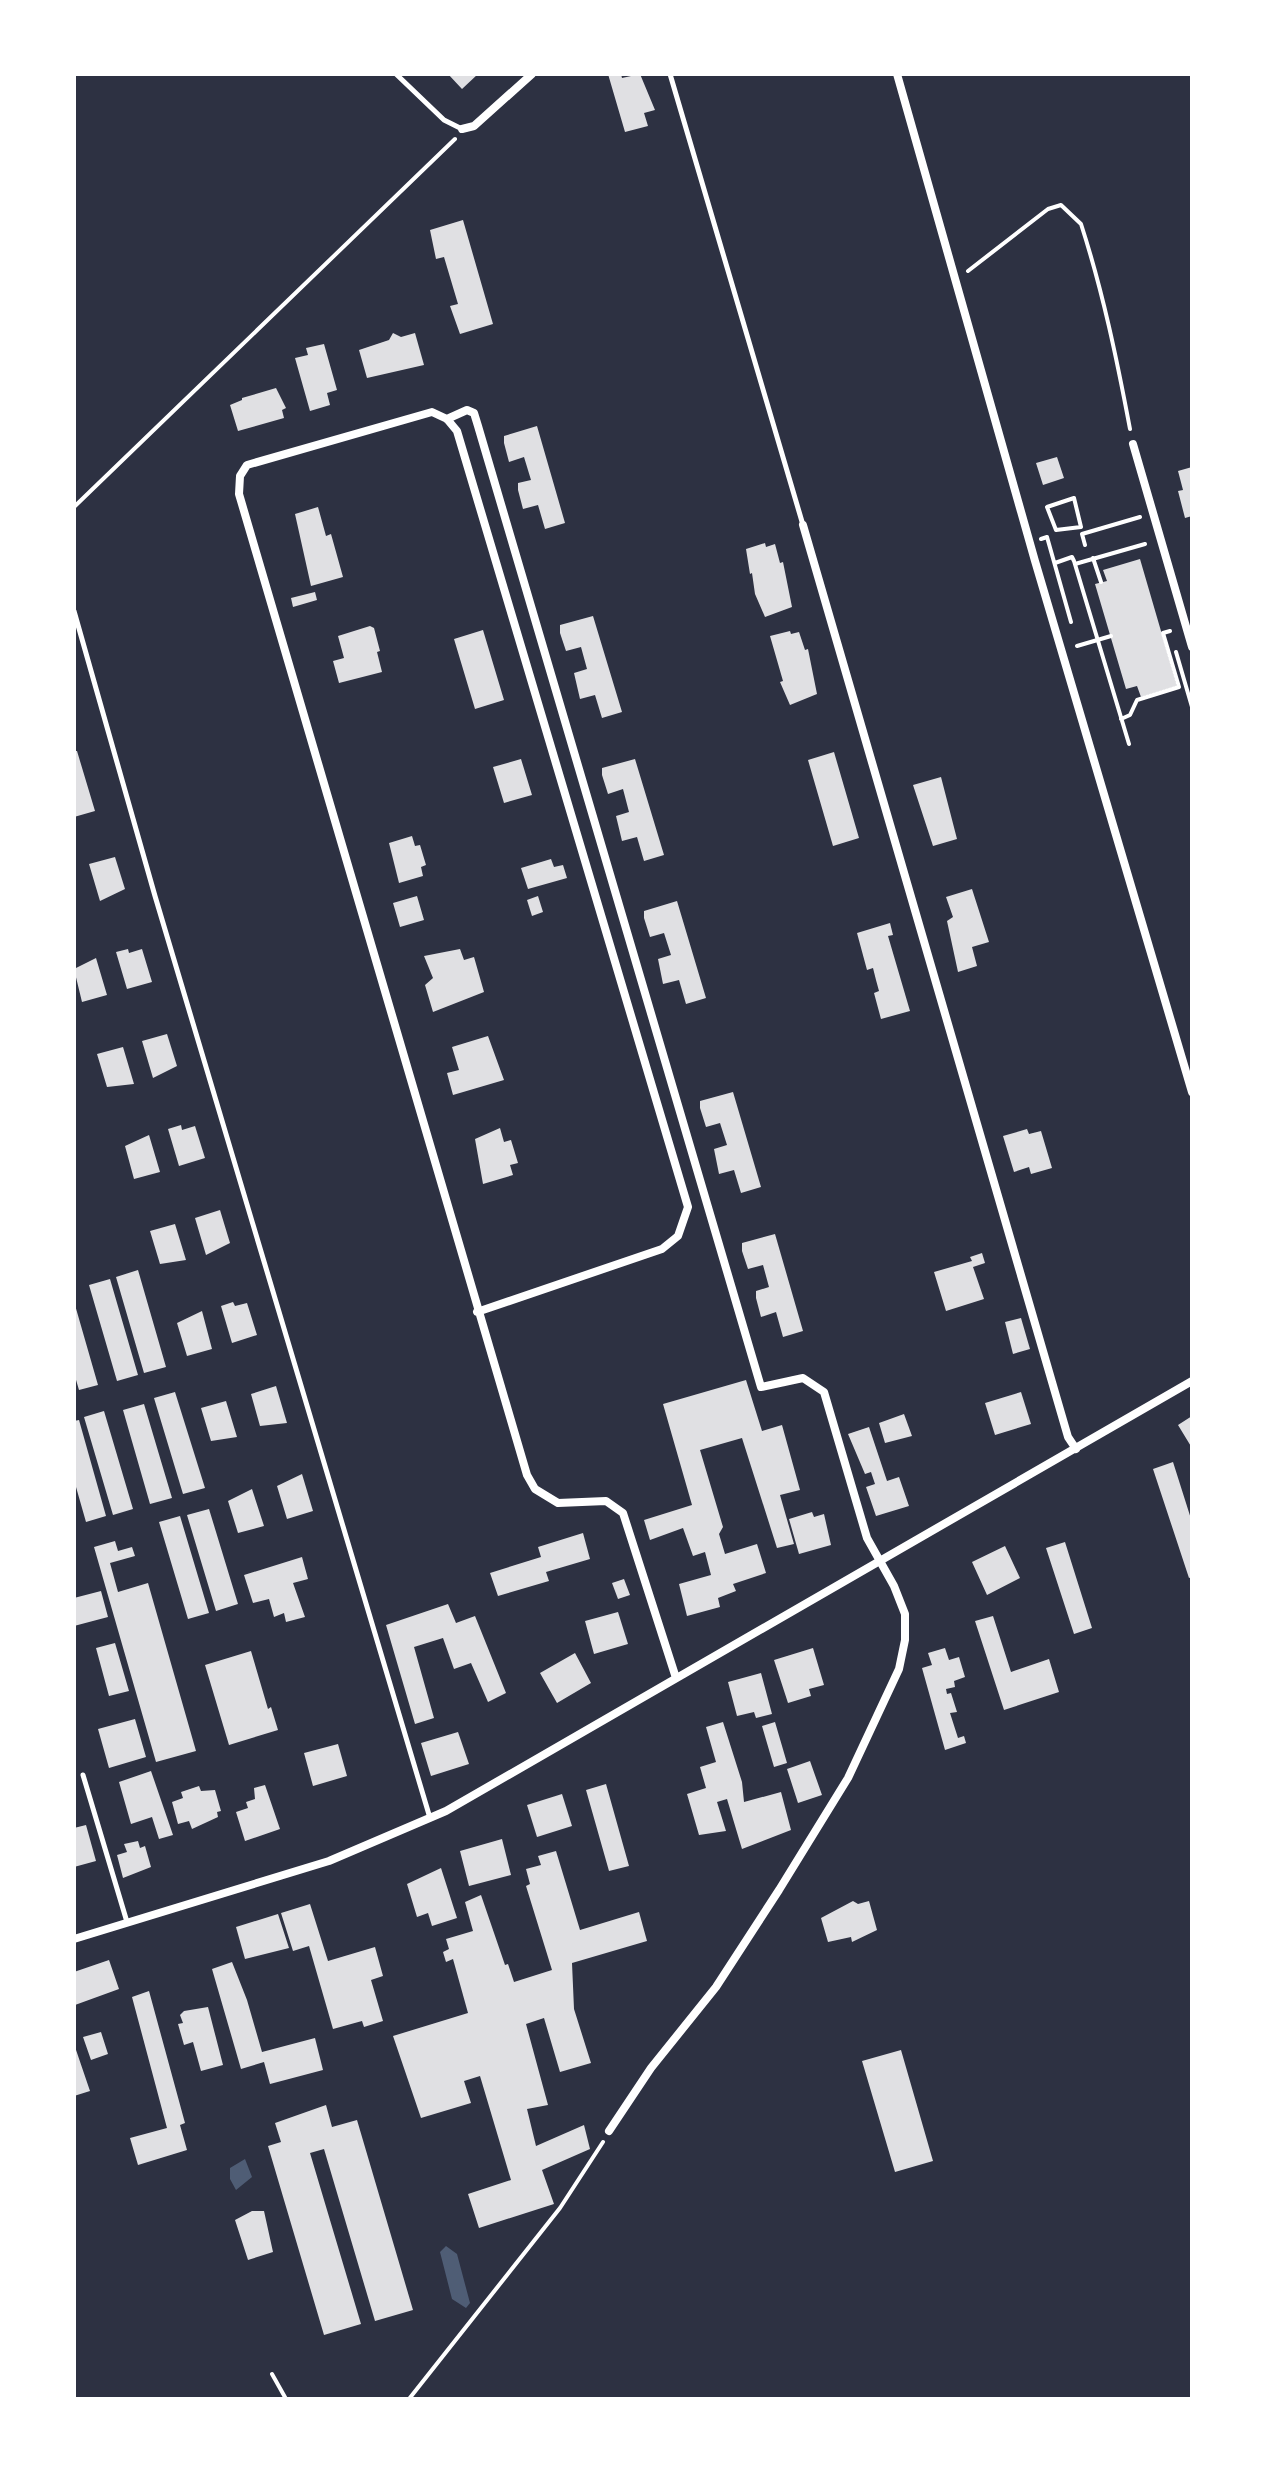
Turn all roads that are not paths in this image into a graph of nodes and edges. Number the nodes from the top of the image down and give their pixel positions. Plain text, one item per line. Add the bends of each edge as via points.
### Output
1 (396, 74) edge
2 (532, 74) edge
3 (670, 74) edge
4 (897, 74) edge
5 (462, 129) joint
6 (447, 419) junction
7 (1133, 444) road end
8 (803, 525) joint
9 (74, 611) edge
10 (1192, 647) edge
11 (1192, 1092) edge
12 (477, 1312) junction
13 (1192, 1381) edge
14 (1076, 1449) junction
15 (879, 1562) junction
16 (676, 1678) junction
17 (83, 1775) dead end
18 (431, 1819) junction
19 (127, 1923) junction
20 (74, 1939) edge
21 (609, 2131) road end

1 - 5 lane via 444,120
2 - 5 street via 474,126
3 - 8 lane
4 - 11 street
6 - 12 street via 457,431 542,708 688,1207 678,1236 662,1249
6 - 12 street via 432,412 247,465 239,494
6 - 15 street via 467,410 474,413 761,1387 803,1378 824,1392 867,1538
7 - 10 street
8 - 14 street via 991,1178 1068,1437
9 - 18 lane
12 - 16 street via 527,1475 548,1500 571,1505 606,1501 627,1519
13 - 14 street
14 - 15 street
15 - 16 street
15 - 21 street via 898,1594 906,1627 899,1669 869,1735 848,1778 740,1951
16 - 18 street
17 - 19 lane
18 - 19 street via 329,1861
19 - 20 street

